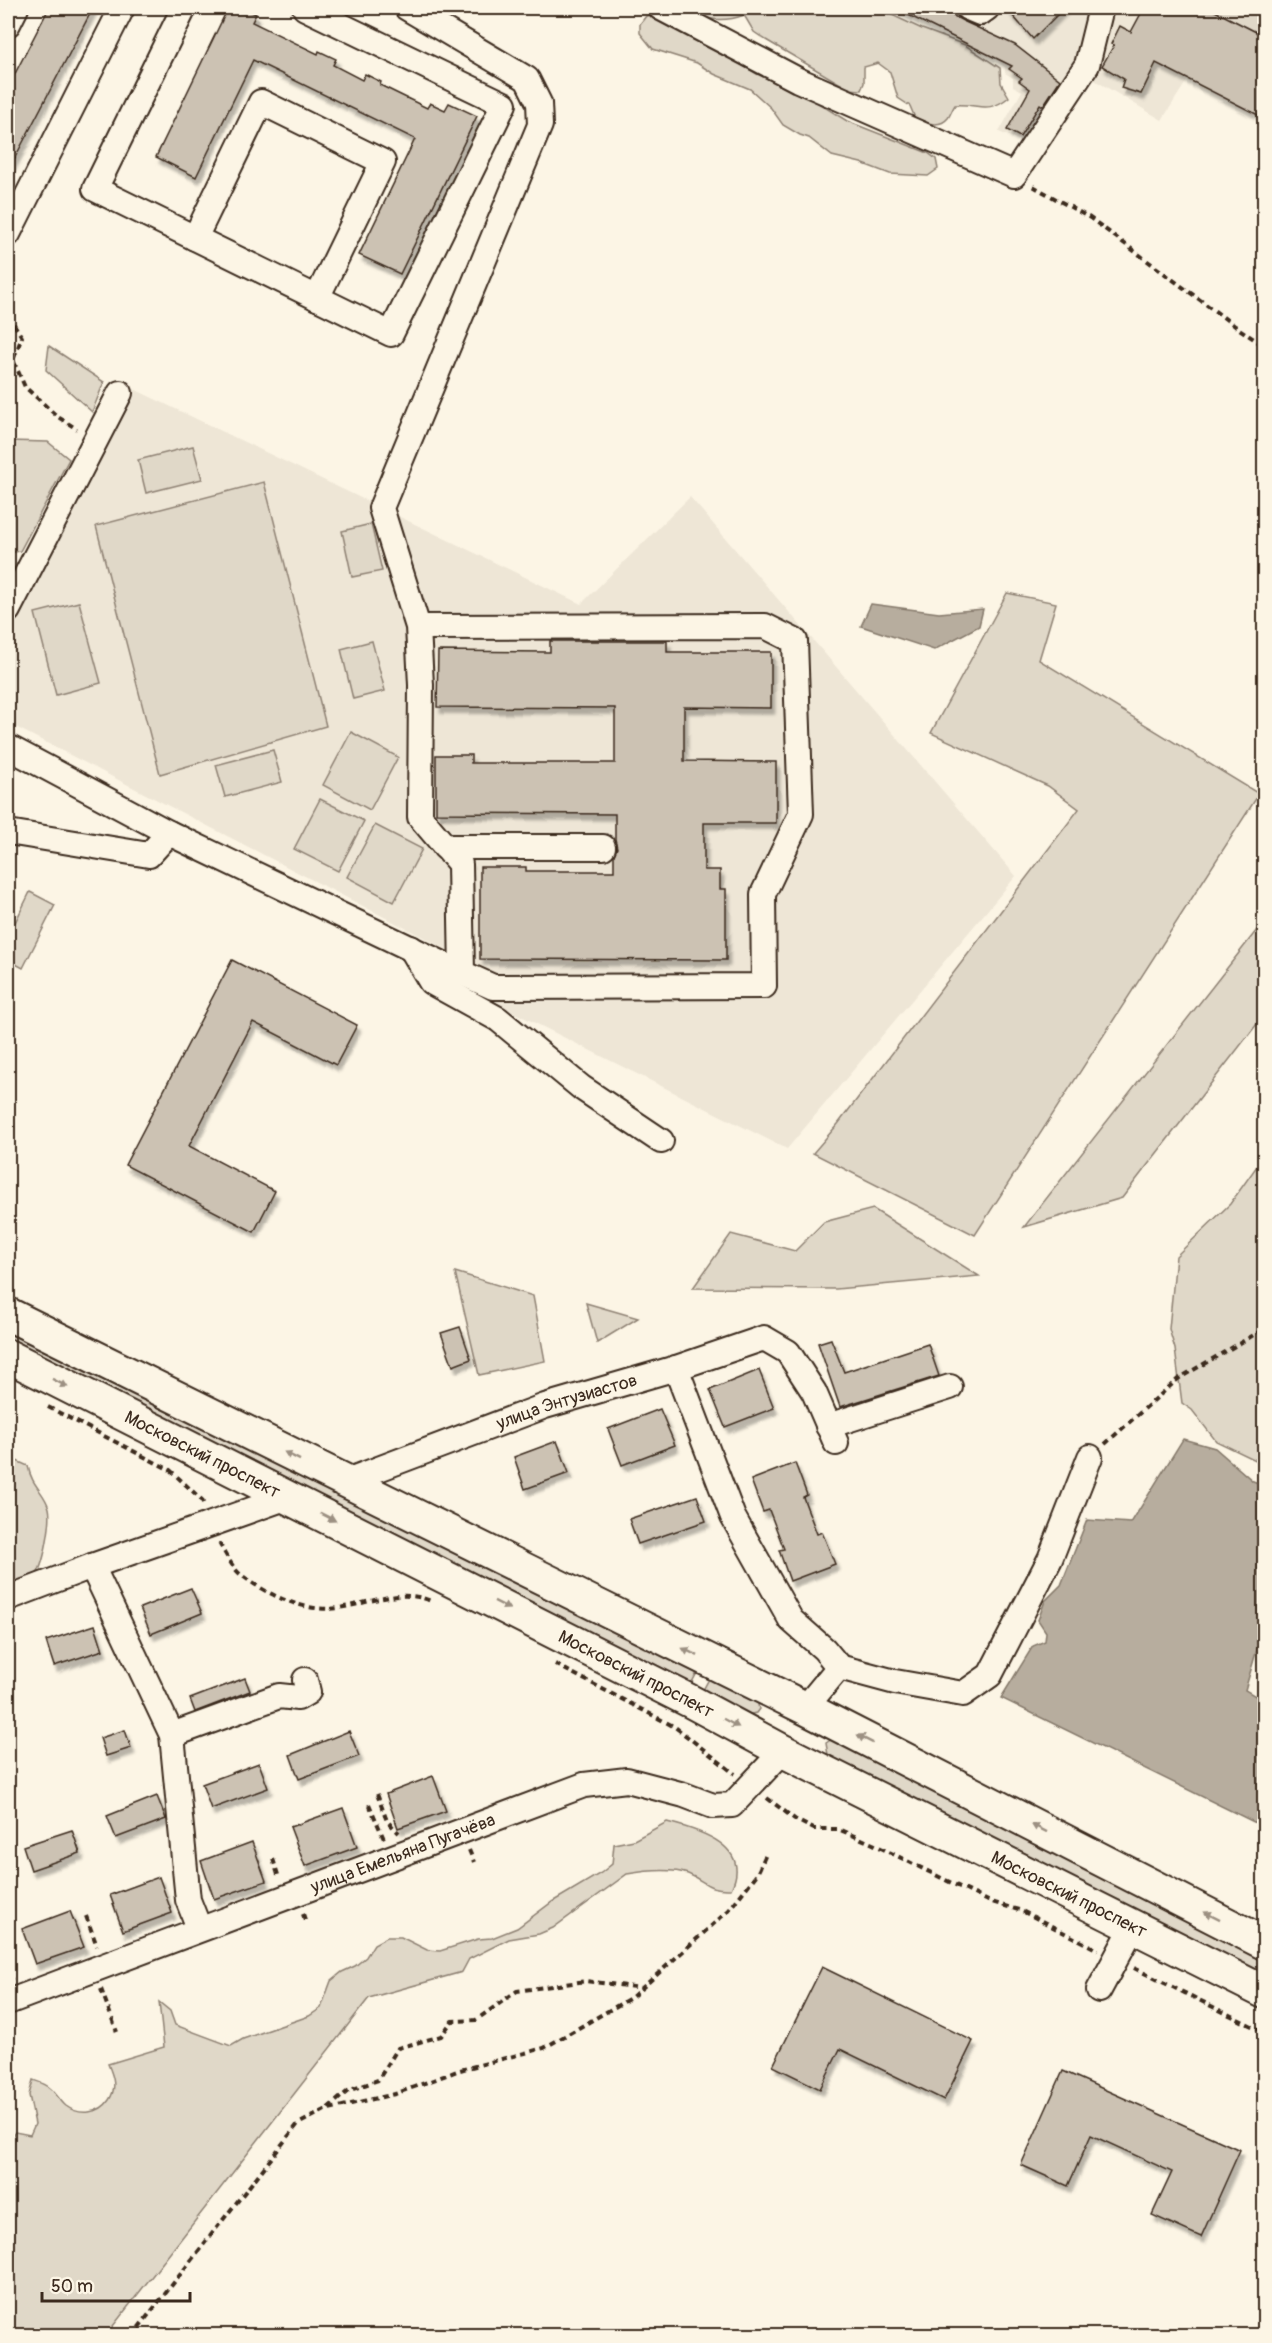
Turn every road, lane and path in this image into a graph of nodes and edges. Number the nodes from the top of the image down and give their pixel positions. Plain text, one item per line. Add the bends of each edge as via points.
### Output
1 (16, 8) edge
2 (123, 8) edge
3 (184, 8) edge
4 (305, 8) edge
5 (407, 8) edge
6 (661, 8) edge
7 (968, 8) edge
8 (987, 8) edge
9 (1101, 8) edge
10 (8, 24) edge
11 (1014, 175) junction
12 (8, 234) edge
13 (195, 238) junction
14 (316, 298) junction
15 (8, 315) edge
16 (1264, 346) edge
17 (120, 393) dead end
18 (95, 441) junction
19 (8, 610) edge
20 (418, 627) junction
21 (8, 747) edge
22 (8, 832) edge
23 (169, 834) junction
24 (445, 847) junction
25 (603, 847) dead end
26 (411, 948) junction
27 (462, 973) junction
28 (662, 1141) dead end
29 (8, 1314) edge
30 (1264, 1329) edge
31 (8, 1356) edge
32 (676, 1368) junction
33 (950, 1387) dead end
34 (46, 1406) dead end
35 (1090, 1456) joint
36 (344, 1482) junction
37 (288, 1497) junction
38 (210, 1526) junction
39 (92, 1566) junction
40 (8, 1598) edge
41 (442, 1605) dead end
42 (548, 1660) dead end
43 (839, 1667) junction
44 (305, 1680) dead end
45 (805, 1708) junction
46 (172, 1735) junction
47 (783, 1751) junction
48 (750, 1785) junction
49 (377, 1794) dead end
50 (369, 1804) dead end
51 (767, 1852) dead end
52 (402, 1854) junction
53 (87, 1916) dead end
54 (1133, 1927) junction
55 (199, 1928) junction
56 (1264, 1943) edge
57 (1116, 1959) junction
58 (99, 1967) junction
59 (643, 1988) junction
60 (1099, 1990) dead end
61 (1264, 1992) edge
62 (8, 2002) edge
63 (117, 2032) dead end
64 (1264, 2032) edge
65 (325, 2110) junction
66 (132, 2336) edge

1 - 10 street
2 - 12 street
3 - 13 street via 95,189
4 - 14 street via 504,104 391,334
5 - 20 street via 527,79 539,103 540,125 381,508
6 - 11 street via 798,80
7 - 8 street via 980,14
9 - 11 street via 1087,65
11 - 16 path via 1090,218
13 - 14 street
13 - 14 street via 261,102 383,162
15 - 18 path via 22,337 13,360 25,387 58,417
17 - 18 street
18 - 19 street
20 - 24 street via 420,817
20 - 27 street via 765,626 795,640 801,814 764,894 764,986 493,987
21 - 23 street
22 - 23 street via 149,855
23 - 26 street
24 - 25 street
24 - 27 street via 460,864
26 - 27 street
26 - 28 street via 431,982 498,1020 582,1088
36 -> 29 main road, Московский проспект
30 - 35 path via 1178,1379
31 -> 37 main road, Московский проспект
32 - 33 street, улица Энтузиастов via 764,1338 789,1352 814,1392 832,1434
32 - 36 street, улица Энтузиастов via 545,1406
32 - 43 street via 733,1517 791,1620
34 - 38 path via 170,1470 202,1500
35 - 43 street via 1050,1559 990,1675 963,1694
45 -> 36 main road, Московский проспект
37 - 38 street
37 -> 47 main road, Московский проспект
38 - 39 street
38 - 41 path via 238,1573 312,1609 337,1609 394,1596 420,1596
39 - 40 street
39 - 46 street
42 - 48 path via 675,1727
43 - 45 street
44 - 46 street via 308,1692 298,1698 279,1696
45 - 47 main road
56 -> 45 main road, Московский проспект
46 - 55 street via 188,1900
47 - 48 street, улица Емельяна Пугачёва
47 - 54 main road, Московский проспект
48 - 52 street, улица Емельяна Пугачёва via 732,1805 713,1806 627,1780 584,1785
48 - 57 path via 805,1824 838,1829 873,1844 987,1901 1022,1911
49 - 52 path
50 - 52 path
51 - 59 path via 757,1875 729,1911
52 - 55 street, улица Емельяна Пугачёва
53 - 58 path
54 - 57 street
54 - 61 main road, Московский проспект
55 - 58 street, улица Емельяна Пугачёва
57 - 60 street
57 - 64 path
58 - 62 street, улица Емельяна Пугачёва
58 - 63 path via 107,2009
59 - 65 path via 544,2048 460,2070 395,2094
59 - 65 path via 586,1981 517,1991 476,2019 452,2022 441,2036 398,2048 378,2080 348,2091
65 - 66 path via 298,2124

